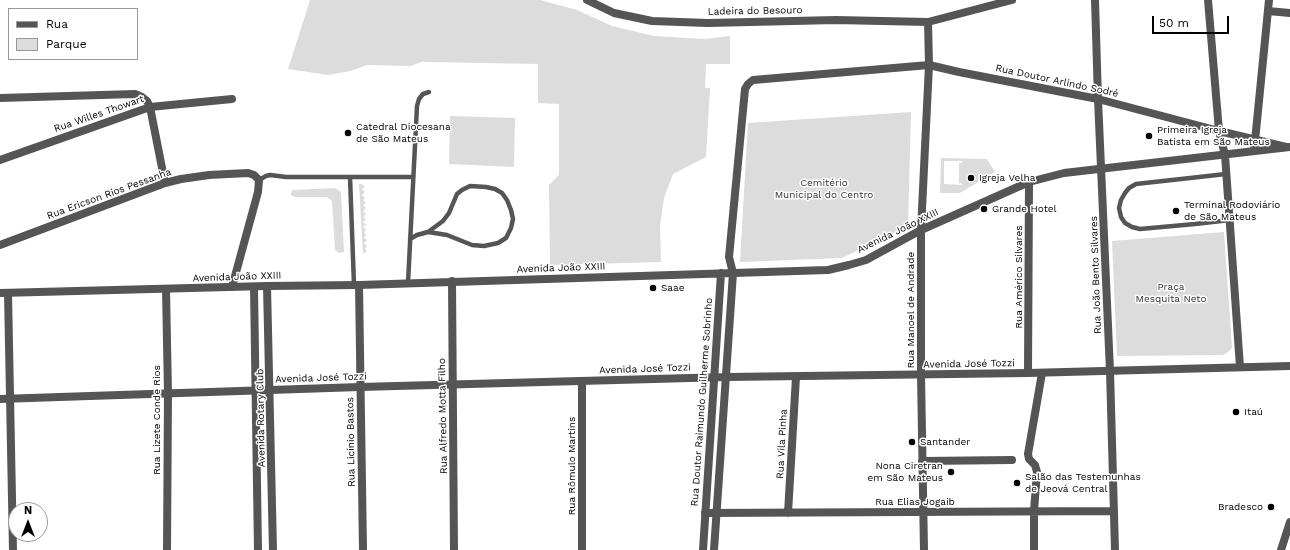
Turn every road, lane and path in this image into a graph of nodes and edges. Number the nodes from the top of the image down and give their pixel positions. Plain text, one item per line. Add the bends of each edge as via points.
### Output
1 (587, 0) edge
2 (1012, 0) edge
3 (1095, 0) edge
4 (1208, 0) edge
5 (1269, 0) edge
6 (1268, 11) junction
7 (1290, 13) edge
8 (928, 22) junction
9 (928, 65) junction
10 (745, 89) joint
11 (429, 92) dead end
12 (0, 98) edge
13 (1098, 98) junction
14 (232, 99) dead end
15 (150, 106) junction
16 (1219, 131) junction
17 (1254, 139) junction
18 (1288, 147) edge
19 (1254, 151) junction
20 (1224, 155) junction
21 (0, 160) edge
22 (1102, 169) junction
23 (1226, 174) junction
24 (350, 177) junction
25 (413, 177) junction
26 (259, 180) junction
27 (1029, 182) junction
28 (165, 183) junction
29 (1230, 220) junction
30 (921, 230) junction
31 (428, 232) junction
32 (410, 239) junction
33 (0, 245) edge
34 (729, 257) junction
35 (721, 273) junction
36 (733, 273) junction
37 (452, 281) junction
38 (408, 283) junction
39 (356, 285) junction
40 (267, 286) junction
41 (232, 287) junction
42 (254, 287) junction
43 (166, 289) junction
44 (4, 293) edge
45 (717, 326) junction
46 (729, 326) junction
47 (1290, 366) edge
48 (1240, 367) junction
49 (1110, 371) junction
50 (1028, 373) junction
51 (1042, 373) junction
52 (921, 375) junction
53 (714, 377) junction
54 (727, 377) junction
55 (796, 377) junction
56 (582, 381) junction
57 (452, 385) junction
58 (360, 387) junction
59 (255, 390) junction
60 (270, 390) junction
61 (168, 394) junction
62 (0, 399) edge
63 (10, 399) junction
64 (1012, 460) dead end
65 (922, 461) junction
66 (272, 486) junction
67 (257, 487) junction
68 (1114, 511) junction
69 (923, 512) junction
70 (1034, 512) junction
71 (705, 513) junction
72 (717, 513) junction
73 (788, 513) junction
74 (1290, 522) edge
75 (13, 550) edge
76 (167, 550) edge
77 (258, 550) edge
78 (273, 550) edge
79 (363, 550) edge
80 (454, 550) edge
81 (582, 550) edge
82 (703, 550) edge
83 (714, 550) edge
84 (924, 550) edge
85 (1034, 550) edge
86 (1115, 550) edge
87 (1281, 550) edge

1 - 8 street, Ladeira do Besouro via 614,13 652,21
2 - 8 street, Ladeira do Besouro
3 - 13 street, Rua João Bento Silvares
4 - 16 street
5 - 6 street
6 - 7 street
6 - 17 street
8 - 9 street, Rua Manoel de Andrade
9 - 10 street, Rua Doutor Arlindo Sodré via 760,78 753,80
9 - 13 street, Rua Doutor Arlindo Sodré
9 - 30 street, Rua Manoel de Andrade
10 - 34 street, Rua Doutor Raimundo Guilherme Sobrinho
11 - 25 lane via 423,94 417,106
12 - 15 street via 135,94 142,97
13 - 16 street, Rua Doutor Arlindo Sodré
13 - 22 street, Rua João Bento Silvares
14 - 15 street, Rua Willes Thowart
15 - 21 street, Rua Willes Thowart
15 - 28 street
16 - 17 street, Rua Doutor Arlindo Sodré
16 - 20 street
17 - 18 street, Rua Doutor Arlindo Sodré
17 - 19 street
18 - 19 street
19 - 20 street
20 - 22 street
20 - 23 street
22 - 27 street, Avenida João XXIII via 1064,173
22 - 49 street, Rua João Bento Silvares
23 - 29 street
23 - 29 lane via 1136,184 1124,193 1119,208 1125,223 1140,229
24 - 25 lane
24 - 26 lane via 270,175
24 - 39 lane
25 - 32 lane
26 - 28 street, Rua Ericson Rios Pessanha via 254,174 248,173 209,175
26 - 41 street
27 - 30 street, Avenida João XXIII
27 - 50 street, Rua Américo Silvares
28 - 33 street, Rua Ericson Rios Pessanha
29 - 48 street
30 - 36 street, Avenida João XXIII via 866,260 828,270
30 - 52 street, Rua Manoel de Andrade
31 - 31 lane via 484,246 506,238 513,219 502,193 486,187 470,186 457,194 447,218
31 - 32 lane
32 - 38 lane
34 - 35 street, Rua Doutor Raimundo Guilherme Sobrinho
34 - 36 street, Rua Doutor Raimundo Guilherme Sobrinho
35 - 36 street, Avenida João XXIII
35 - 37 street, Avenida João XXIII
35 - 45 street, Rua Doutor Raimundo Guilherme Sobrinho
36 - 46 street, Rua Doutor Raimundo Guilherme Sobrinho
37 - 38 street, Avenida João XXIII
37 - 57 street, Rua Alfredo Motta Filho
38 - 39 street, Avenida João XXIII
39 - 40 street, Avenida João XXIII
39 - 58 street, Rua Licínio Bastos
40 - 42 street, Avenida João XXIII
40 - 60 street, Avenida Rotary Club
41 - 42 street, Avenida João XXIII
41 - 43 street, Avenida João XXIII
42 - 59 street, Avenida Rotary Club
43 - 44 street, Avenida João XXIII
43 - 61 street, Rua Lizete Conde Rios
44 - 63 street
45 - 46 street
45 - 53 street, Rua Doutor Raimundo Guilherme Sobrinho
46 - 54 street, Rua Doutor Raimundo Guilherme Sobrinho
47 - 48 street, Avenida José Tozzi
48 - 49 street, Avenida José Tozzi
49 - 51 street, Avenida José Tozzi
49 - 68 street, Rua João Bento Silvares
50 - 51 street, Avenida José Tozzi
50 - 52 street, Avenida José Tozzi
51 - 70 street via 1028,454 1037,468
52 - 55 street, Avenida José Tozzi
52 - 65 street, Rua Manoel de Andrade
53 - 54 street, Avenida José Tozzi
53 - 56 street, Avenida José Tozzi
53 - 71 street, Rua Doutor Raimundo Guilherme Sobrinho
54 - 55 street, Avenida José Tozzi
54 - 72 street, Rua Doutor Raimundo Guilherme Sobrinho
55 - 73 street, Rua Vila Pinha
56 - 57 street, Avenida José Tozzi
56 - 81 street, Rua Rômulo Martins
57 - 58 street, Avenida José Tozzi
57 - 80 street, Rua Alfredo Motta Filho
58 - 60 street, Avenida José Tozzi
58 - 79 street, Rua Licínio Bastos
59 - 60 street, Avenida José Tozzi
59 - 61 street, Avenida José Tozzi
59 - 67 street, Avenida Rotary Club
60 - 66 street, Avenida Rotary Club
61 - 63 street, Avenida José Tozzi
61 - 76 street, Rua Lizete Conde Rios
62 - 63 street, Avenida José Tozzi
63 - 75 street
64 - 65 street
65 - 69 street, Rua Manoel de Andrade
66 - 67 street
66 - 78 street, Avenida Rotary Club
67 - 77 street, Avenida Rotary Club
68 - 70 street, Rua Elias Jogaib
68 - 86 street, Rua João Bento Silvares
69 - 70 street, Rua Elias Jogaib
69 - 73 street, Rua Elias Jogaib
69 - 84 street, Rua Manoel de Andrade
70 - 85 street
71 - 72 street, Rua Elias Jogaib
71 - 82 street, Rua Doutor Raimundo Guilherme Sobrinho
72 - 73 street, Rua Elias Jogaib
72 - 83 street, Rua Doutor Raimundo Guilherme Sobrinho
74 - 87 street

